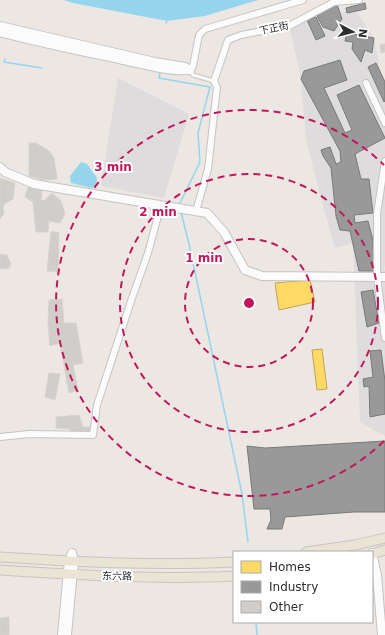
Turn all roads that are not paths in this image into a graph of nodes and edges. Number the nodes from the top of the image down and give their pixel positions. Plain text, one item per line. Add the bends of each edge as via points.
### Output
1 (303, 0) edge
2 (359, 0) edge
3 (0, 26) edge
4 (0, 32) edge
5 (190, 70) junction
6 (214, 81) junction
7 (366, 83) dead end
8 (385, 123) edge
9 (385, 161) edge
10 (0, 167) edge
11 (162, 205) junction
12 (196, 211) junction
13 (381, 277) edge
14 (385, 338) edge
15 (0, 437) edge
16 (385, 538) edge
17 (370, 542) junction
18 (385, 550) edge
19 (312, 551) edge
20 (372, 551) edge
21 (373, 553) edge
22 (0, 557) edge
23 (373, 558) edge
24 (72, 561) junction
25 (233, 562) edge
26 (0, 570) edge
27 (70, 574) junction
28 (233, 576) edge
29 (62, 635) edge
30 (67, 635) edge
31 (382, 635) edge

1 - 5 street via 205,29 199,35
2 - 6 street, 下正街 via 334,2 289,26 228,40
3 - 5 street
4 - 5 street via 154,66
5 - 6 lane via 193,75
6 - 12 street via 217,87 208,169
7 - 8 street
9 - 13 street via 377,214
10 - 11 street via 5,172 34,184
11 - 12 street
11 - 15 street via 97,405 93,435 29,434
12 - 13 street via 207,213 224,232 245,270 262,276
13 - 14 street
16 - 17 main road
17 - 19 main road
17 - 20 street
18 - 21 main road
22 - 24 main road, 东六路
23 - 31 street
24 - 25 main road, 东六路 via 170,564
24 - 27 street
26 - 27 main road, 东六路
27 - 28 main road, 东六路 via 185,578
27 - 29 street
27 - 30 street

